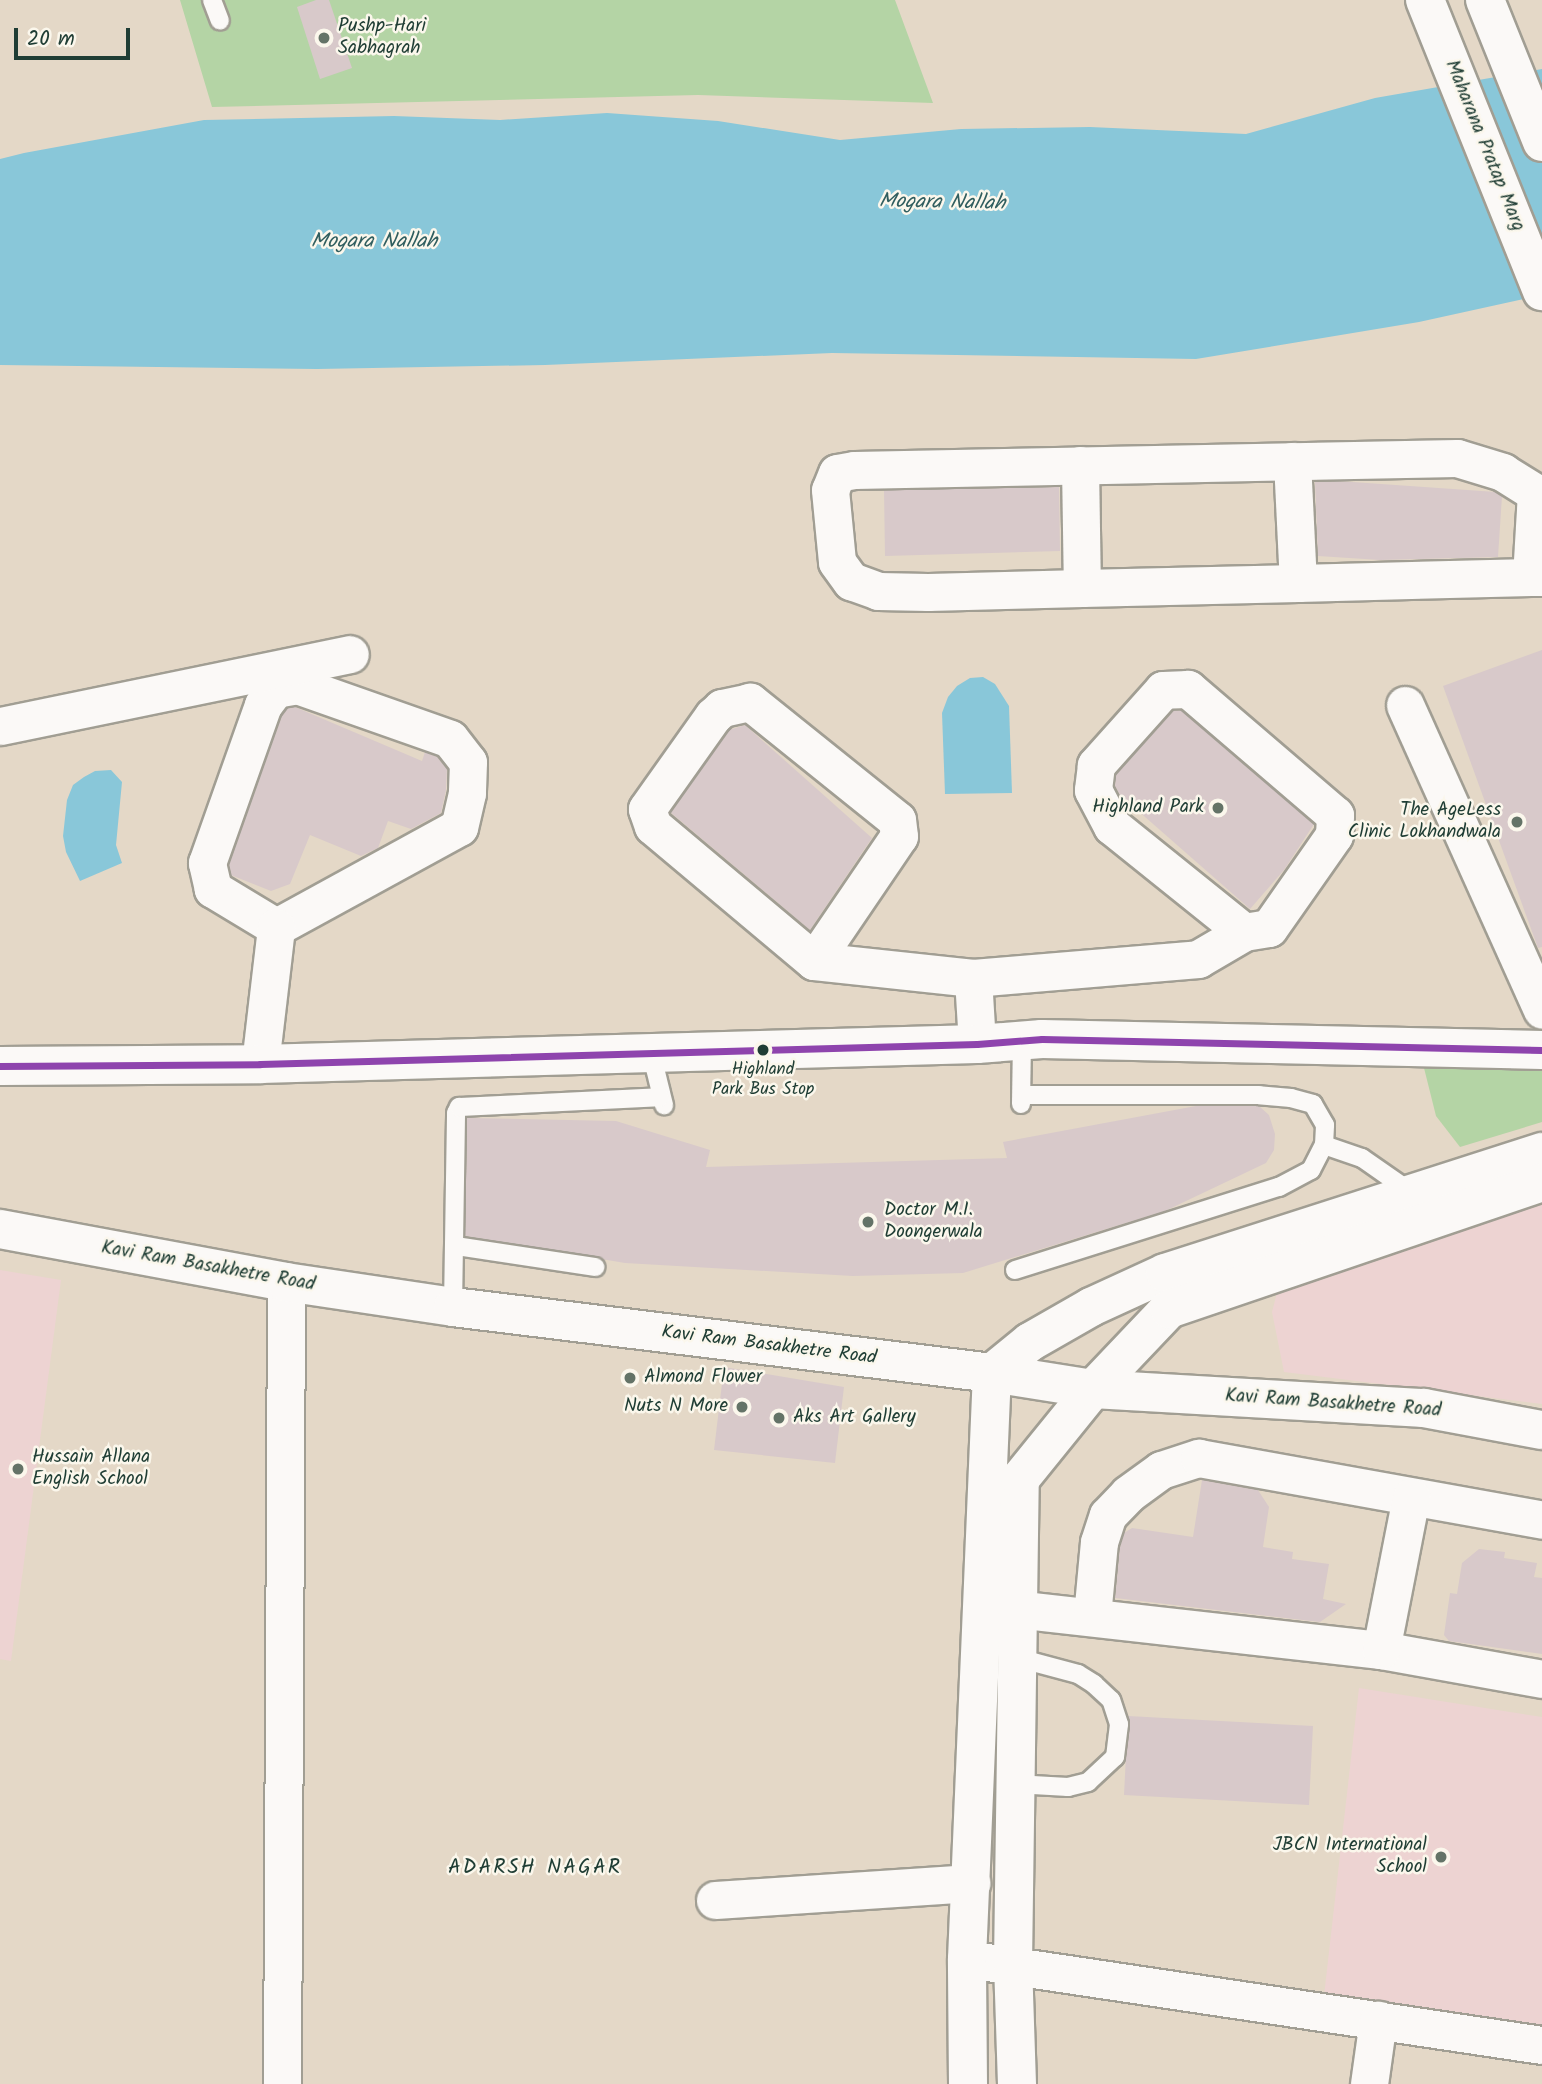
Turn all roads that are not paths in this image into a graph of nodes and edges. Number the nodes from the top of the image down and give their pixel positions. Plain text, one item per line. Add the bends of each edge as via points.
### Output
1 (212, 0) edge
2 (1485, 0) edge
3 (1427, 5) edge
4 (220, 21) dead end
5 (1542, 142) edge
6 (1542, 291) edge
7 (1292, 461) junction
8 (1080, 465) junction
9 (1536, 577) edge
10 (1298, 583) junction
11 (1082, 588) junction
12 (350, 654) dead end
13 (1405, 705) dead end
14 (0, 726) edge
15 (276, 927) junction
16 (1244, 932) junction
17 (814, 961) junction
18 (973, 978) junction
19 (1542, 1010) edge
20 (1022, 1041) junction
21 (977, 1044) junction
22 (1542, 1050) edge
23 (651, 1052) junction
24 (260, 1064) junction
25 (0, 1066) edge
26 (1324, 1144) junction
27 (1542, 1152) edge
28 (1542, 1182) edge
29 (1413, 1194) junction
30 (0, 1229) edge
31 (456, 1246) junction
32 (595, 1267) dead end
33 (1015, 1270) dead end
34 (286, 1282) junction
35 (453, 1307) junction
36 (992, 1373) junction
37 (1093, 1389) junction
38 (1542, 1430) edge
39 (1411, 1497) junction
40 (1542, 1520) edge
41 (1000, 1607) junction
42 (1092, 1616) junction
43 (1381, 1650) junction
44 (1018, 1658) junction
45 (1542, 1679) edge
46 (1016, 1784) junction
47 (971, 1883) junction
48 (715, 1900) dead end
49 (967, 1959) junction
50 (1013, 1964) junction
51 (1378, 2020) junction
52 (1542, 2045) edge
53 (282, 2084) edge
54 (968, 2084) edge
55 (1017, 2084) edge
56 (1369, 2084) edge

1 - 4 lane
2 - 5 street
3 - 6 street, Maharana Pratap Marg
7 - 8 street
7 - 9 street via 1457,458 1503,472 1536,493
7 - 10 street
8 - 11 street
8 - 11 street via 854,470 837,472 830,490 836,562 851,581 878,591
9 - 10 street
10 - 11 street
12 - 14 street
13 - 19 street
15 - 15 street via 213,889 207,863 263,705 275,689 297,685 450,739 468,762 459,827
15 - 24 street
16 - 16 street via 1269,928 1334,835 1335,815 1188,689 1163,691 1096,765 1093,790 1112,826
16 - 18 street via 1198,959
17 - 17 street via 653,825 647,809 722,708 750,702 897,820 900,836
17 - 18 street
18 - 21 street
20 - 21 street
20 - 22 street
20 - 26 lane via 1023,1100 1291,1098 1313,1104 1325,1125
21 - 23 street
23 - 24 street
23 - 31 lane via 663,1102 459,1107
24 - 25 street
26 - 29 lane via 1362,1158
26 - 33 lane via 1311,1170 1279,1187
27 - 29 street
28 - 37 street via 1169,1309
29 - 36 street via 1165,1273 1030,1342
30 - 34 street, Kavi Ram Basakhetre Road
31 - 32 lane
31 - 35 lane
34 - 35 street, Kavi Ram Basakhetre Road
34 - 53 street
35 - 36 street, Kavi Ram Basakhetre Road
36 - 37 street, Kavi Ram Basakhetre Road
36 - 41 street
37 - 38 street, Kavi Ram Basakhetre Road via 1424,1408
37 - 41 street via 1020,1479
39 - 40 street
39 - 42 street via 1199,1458 1171,1466 1128,1494 1108,1515 1099,1542
39 - 43 street
41 - 42 street
41 - 44 street
41 - 47 street
42 - 43 street
43 - 45 street
44 - 46 street
44 - 46 lane via 1078,1674 1094,1684 1111,1700 1119,1724 1115,1757 1088,1782 1068,1787
46 - 50 street
47 - 48 street
47 - 49 street
49 - 50 street
49 - 54 street
50 - 51 street
50 - 55 street
51 - 52 street
51 - 56 street

